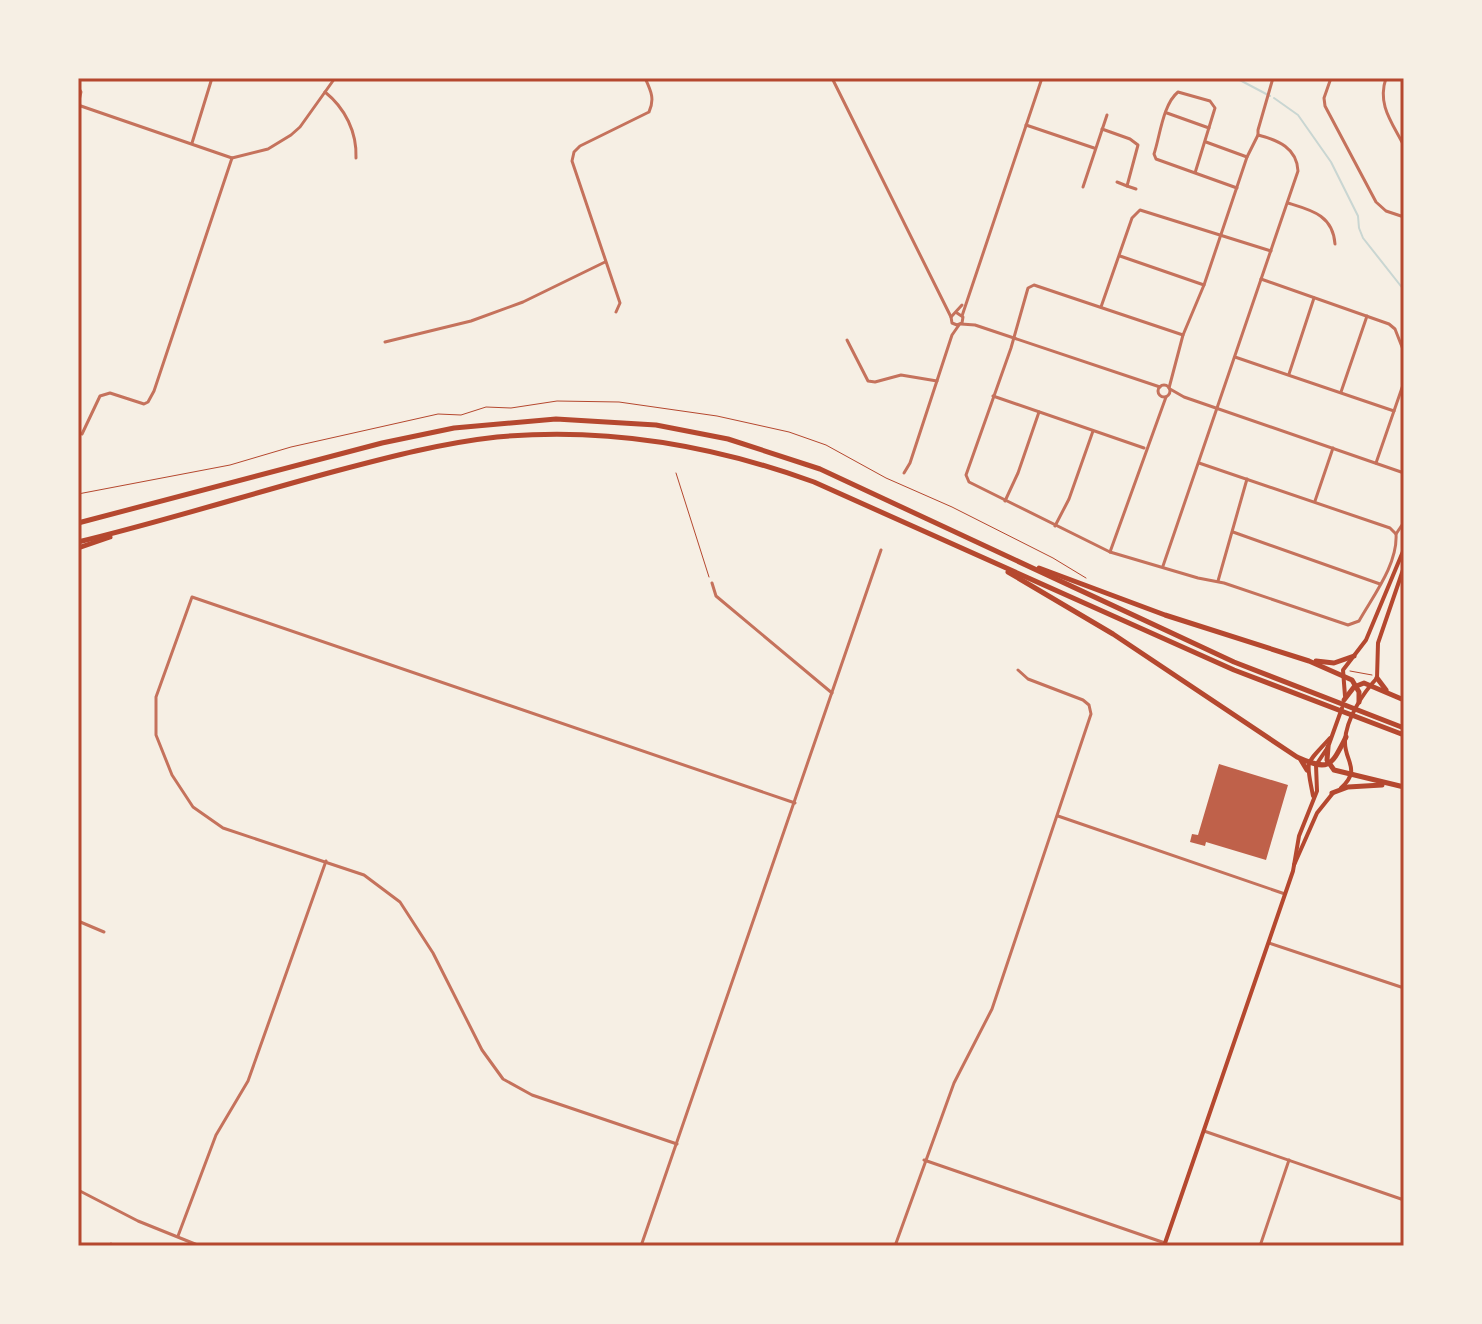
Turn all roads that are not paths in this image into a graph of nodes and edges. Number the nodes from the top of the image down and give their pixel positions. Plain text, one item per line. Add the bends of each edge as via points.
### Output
1 (212, 78) edge
2 (335, 78) edge
3 (645, 78) edge
4 (832, 78) edge
5 (1042, 78) edge
6 (1273, 78) edge
7 (1331, 78) edge
8 (1386, 78) edge
9 (78, 87) edge
10 (325, 92) junction
11 (78, 105) edge
12 (1167, 113) junction
13 (1107, 115) dead end
14 (1026, 125) junction
15 (1210, 128) junction
16 (1102, 129) junction
17 (1257, 136) junction
18 (1205, 142) junction
19 (192, 143) junction
20 (1404, 146) edge
21 (1095, 149) junction
22 (1247, 157) junction
23 (232, 158) junction
24 (356, 158) dead end
25 (1195, 173) junction
26 (1117, 182) dead end
27 (1127, 186) junction
28 (1083, 187) dead end
29 (1237, 188) junction
30 (1136, 189) dead end
31 (1288, 203) junction
32 (1404, 217) edge
33 (1222, 234) junction
34 (1335, 244) dead end
35 (1271, 251) junction
36 (1119, 256) junction
37 (605, 262) junction
38 (1261, 279) junction
39 (1204, 285) junction
40 (1314, 298) junction
41 (965, 302) junction
42 (1101, 307) junction
43 (616, 312) dead end
44 (954, 315) junction
45 (962, 316) junction
46 (1367, 316) junction
47 (952, 323) junction
48 (960, 325) junction
49 (975, 325) junction
50 (952, 335) junction
51 (1183, 335) junction
52 (1013, 337) junction
53 (847, 340) dead end
54 (385, 342) dead end
55 (1404, 352) edge
56 (1235, 357) junction
57 (1288, 375) junction
58 (937, 381) junction
59 (1404, 382) edge
60 (1164, 390) junction
61 (1341, 393) junction
62 (993, 396) junction
63 (1167, 396) junction
64 (1184, 397) junction
65 (1160, 407) junction
66 (1218, 408) junction
67 (1394, 411) junction
68 (1039, 412) junction
69 (1093, 431) junction
70 (82, 434) dead end
71 (1333, 448) junction
72 (1146, 449) junction
73 (1199, 463) junction
74 (1376, 463) junction
75 (904, 473) dead end
76 (1404, 473) edge
77 (1247, 479) junction
78 (1005, 501) junction
79 (1315, 502) junction
80 (1404, 522) edge
81 (78, 523) edge
82 (142, 526) junction
83 (1055, 526) junction
84 (1233, 532) junction
85 (1396, 534) junction
86 (78, 542) edge
87 (78, 548) edge
88 (1404, 549) edge
89 (881, 550) dead end
90 (1110, 552) junction
91 (1009, 556) junction
92 (991, 561) junction
93 (1163, 566) junction
94 (1404, 567) edge
95 (1218, 581) junction
96 (712, 583) road end
97 (1380, 584) junction
98 (1354, 656) junction
99 (1309, 661) junction
100 (1018, 670) dead end
101 (1345, 673) junction
102 (1375, 677) junction
103 (1371, 685) junction
104 (1356, 686) junction
105 (832, 693) junction
106 (1389, 693) junction
107 (1344, 700) junction
108 (1404, 700) edge
109 (1359, 702) junction
110 (1334, 706) junction
111 (1360, 716) junction
112 (1404, 728) edge
113 (1333, 734) junction
114 (1404, 735) edge
115 (1346, 737) junction
116 (1328, 747) junction
117 (1297, 757) junction
118 (1309, 762) junction
119 (1328, 764) junction
120 (1316, 765) junction
121 (1307, 770) junction
122 (1351, 776) junction
123 (1389, 784) junction
124 (1404, 787) edge
125 (1332, 793) junction
126 (1313, 798) junction
127 (795, 803) junction
128 (1058, 815) junction
129 (326, 861) junction
130 (1293, 867) junction
131 (1285, 894) junction
132 (78, 921) edge
133 (104, 932) dead end
134 (1269, 943) junction
135 (1404, 988) edge
136 (78, 1046) edge
137 (78, 1056) edge
138 (1204, 1131) junction
139 (677, 1144) junction
140 (924, 1160) junction
141 (1289, 1160) junction
142 (78, 1190) edge
143 (1404, 1200) edge
144 (177, 1238) junction
145 (1164, 1245) edge
146 (200, 1246) edge
147 (641, 1246) edge
148 (895, 1246) edge
149 (1260, 1246) edge

1 - 19 street
2 - 10 street
3 - 37 street via 652,92 649,112 580,146 572,161
4 - 44 street via 945,309
5 - 14 street
6 - 17 street
7 - 32 street via 1325,106 1353,160 1377,204
8 - 20 street via 1382,102
9 - 11 street
10 - 23 street via 300,127 280,142
10 - 24 street via 345,112
11 - 19 street
12 - 15 street
12 - 15 street via 1178,92 1210,101 1215,108
12 - 25 street via 1154,156
13 - 16 street
14 - 21 street
14 - 41 street
15 - 18 street
16 - 21 street
16 - 27 street via 1138,145
17 - 22 street
17 - 31 street via 1283,144 1298,163
18 - 22 street
18 - 25 street
19 - 23 street
21 - 28 street
22 - 29 street
23 - 70 street via 154,391 144,404 110,393 100,396
25 - 29 street
26 - 27 street
27 - 30 street
29 - 33 street
31 - 34 street via 1323,216
31 - 35 street
33 - 35 street
33 - 36 street via 1140,210
33 - 39 street
35 - 38 street
36 - 39 street
36 - 42 street
37 - 43 street via 620,303
37 - 54 street via 471,321
38 - 40 street
38 - 56 street
39 - 51 street
40 - 46 street
40 - 57 street
41 - 44 street
41 - 45 street
42 - 51 street
42 - 52 street via 1034,285 1028,288
44 - 45 street
44 - 47 street
45 - 48 street
45 - 49 street
46 - 55 street via 1395,329
46 - 61 street
47 - 48 street
47 - 50 street
48 - 49 street
48 - 50 street
49 - 52 street
50 - 58 street
51 - 60 street
52 - 60 street
52 - 62 street
53 - 58 street via 868,381 901,375
56 - 57 street
56 - 66 street
57 - 61 street
58 - 75 street
59 - 67 street
60 - 63 street
60 - 63 street
60 - 64 street
60 - 65 street
61 - 67 street
62 - 68 street
62 - 78 street via 966,475 969,482
63 - 64 street
63 - 65 street
64 - 66 street
65 - 72 street
66 - 71 street
66 - 73 street
67 - 74 street
68 - 69 street
68 - 78 street
69 - 72 street
69 - 83 street
71 - 74 street
71 - 79 street
72 - 90 street
73 - 77 street
73 - 93 street
74 - 76 street
77 - 79 street
77 - 84 street
78 - 83 street
79 - 85 street
80 - 85 street
81 - 91 highway via 418,435 505,422 588,420 656,425 789,457
82 - 86 highway
82 - 87 highway
82 - 92 highway via 433,447 497,437 597,435 691,446 763,464
83 - 90 street
84 - 95 street
84 - 97 street
85 - 97 street
88 - 98 main road via 1366,640
89 - 105 street
90 - 93 street
91 - 99 highway via 1165,615
91 - 110 highway
92 - 110 highway via 1234,670
92 - 117 highway via 1113,634
93 - 95 street
94 - 102 main road via 1378,643
95 - 97 street via 1348,625 1359,621
96 - 105 street via 716,596
98 - 99 highway via 1334,663
98 - 101 main road
99 - 101 highway
100 - 128 street via 1090,708
101 - 104 highway
101 - 107 main road
102 - 103 main road
102 - 106 highway
103 - 104 highway
103 - 106 highway
103 - 109 main road
104 - 107 highway
104 - 109 highway
105 - 127 street
106 - 108 highway
107 - 113 main road
109 - 115 main road
110 - 111 highway
111 - 112 highway
111 - 114 highway
113 - 116 main road
113 - 118 main road
115 - 119 highway
115 - 122 main road
116 - 119 highway
116 - 120 main road
117 - 118 highway
117 - 121 highway
118 - 120 highway
118 - 121 main road
119 - 120 highway
119 - 122 highway
120 - 126 main road
121 - 126 main road
122 - 123 highway
122 - 125 main road
123 - 124 highway
123 - 125 highway
125 - 130 main road
126 - 130 main road
127 - 129 street via 192,597 156,697 156,735 172,775 193,807 223,828
127 - 139 street
128 - 131 street
128 - 140 street via 992,1009 954,1083
129 - 139 street via 364,875 400,902 503,1079 532,1095
129 - 144 street via 248,1081 216,1135
130 - 131 main road
131 - 134 main road
132 - 133 street
134 - 135 street
134 - 138 main road
136 - 137 street
138 - 141 street
138 - 145 main road
139 - 147 street
140 - 145 street
140 - 148 street
141 - 143 street
141 - 149 street
142 - 144 street
144 - 146 street

